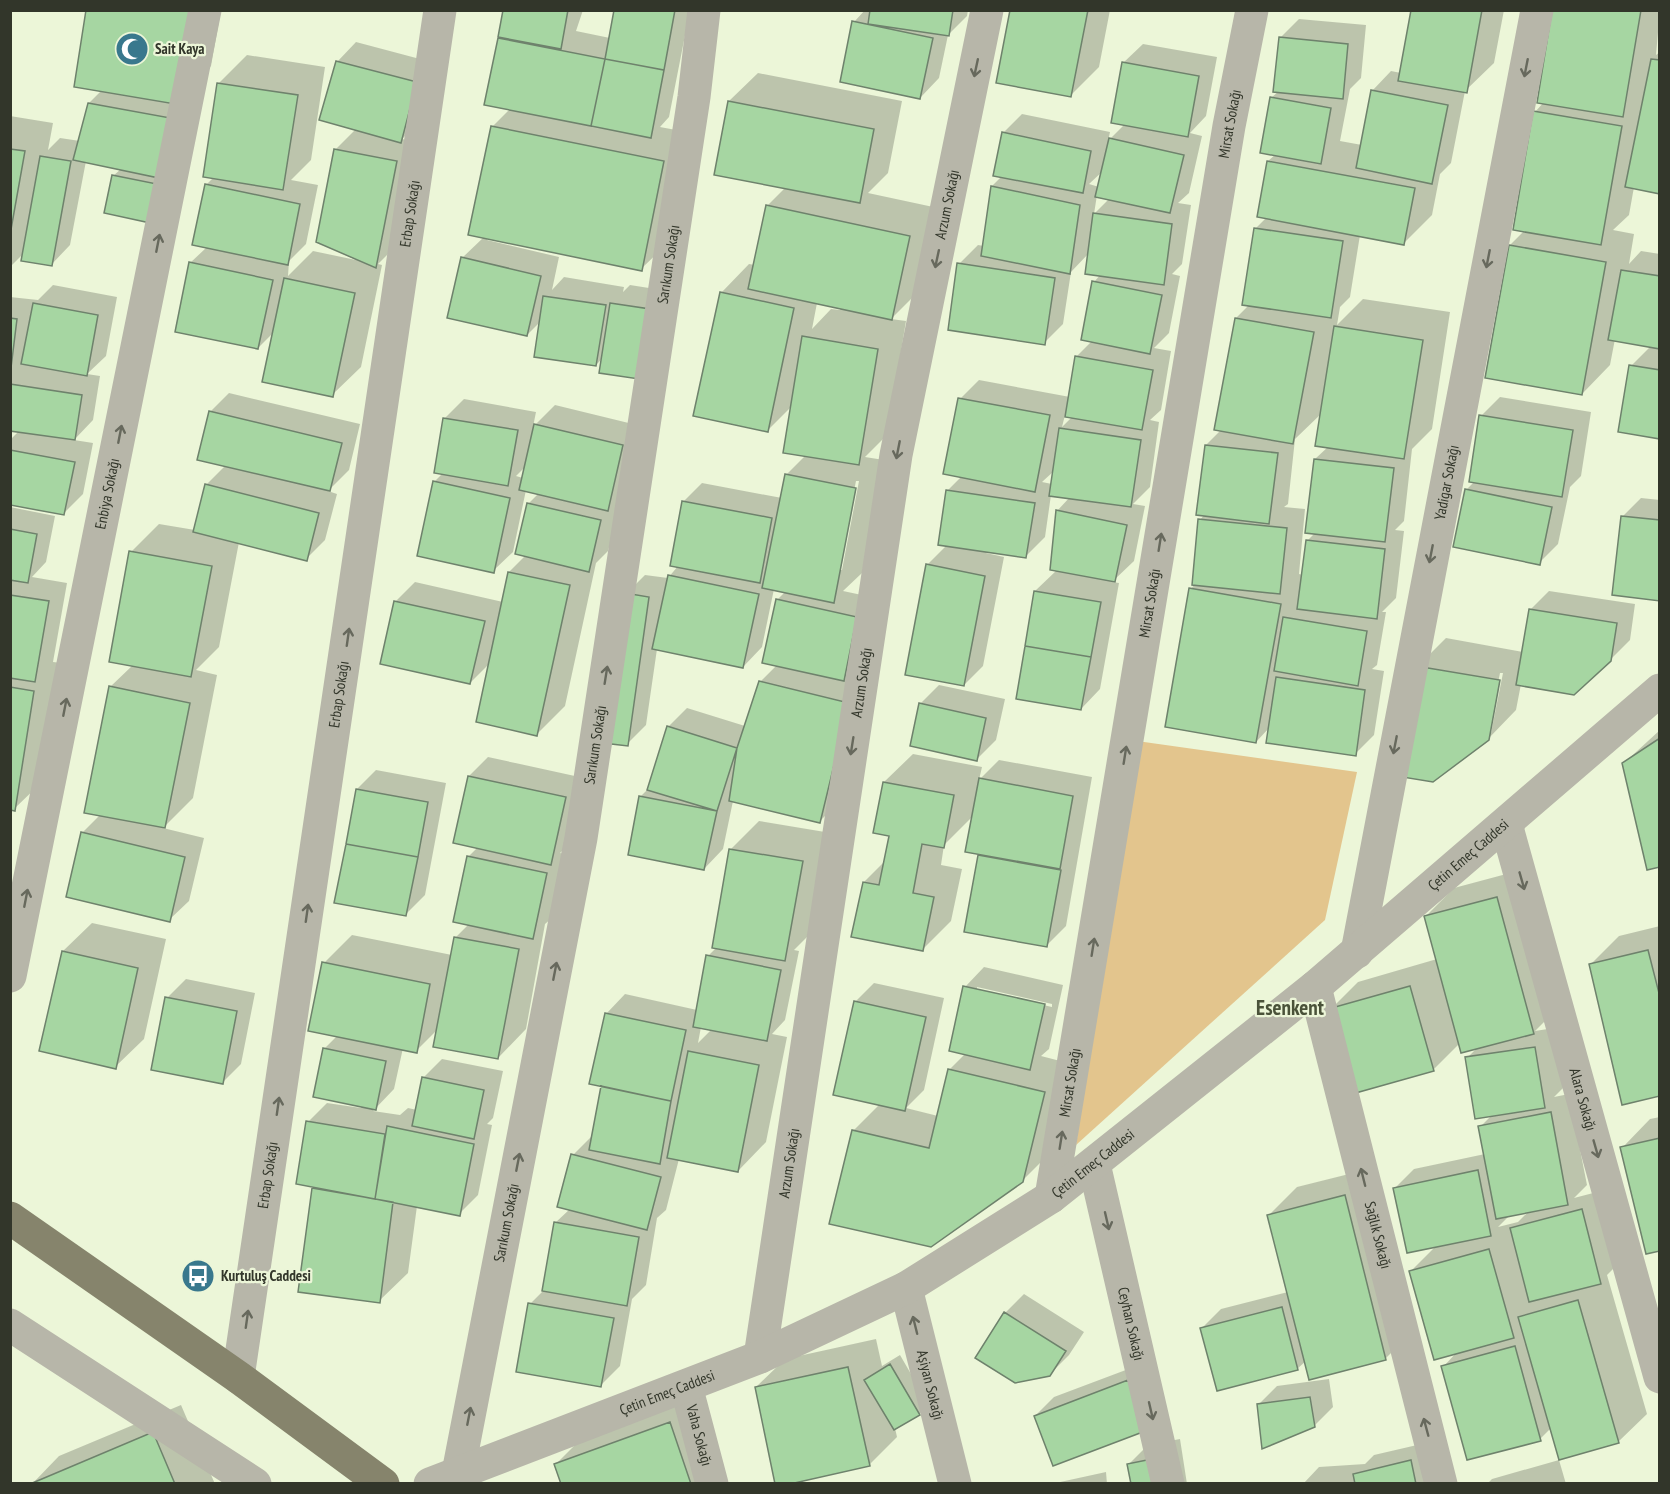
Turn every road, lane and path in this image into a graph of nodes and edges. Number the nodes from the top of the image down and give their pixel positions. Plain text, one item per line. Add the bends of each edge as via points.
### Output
1 (205, 10) edge
2 (440, 10) edge
3 (704, 10) edge
4 (987, 10) edge
5 (1252, 10) edge
6 (1537, 10) edge
7 (1659, 690) edge
8 (1506, 824) junction
9 (1357, 952) junction
10 (10, 976) edge
11 (1315, 987) junction
12 (1094, 1164) junction
13 (1052, 1197) junction
14 (10, 1218) edge
15 (906, 1288) junction
16 (10, 1325) edge
17 (760, 1358) junction
18 (238, 1377) junction
19 (1659, 1377) edge
20 (686, 1386) junction
21 (201, 1447) junction
22 (444, 1478) edge
23 (216, 1484) edge
24 (255, 1484) edge
25 (383, 1484) edge
26 (711, 1484) edge
27 (955, 1484) edge
28 (1168, 1484) edge
29 (1441, 1484) edge

10 -> 1 street, Enbiya Sokağı
18 -> 2 street, Erbap Sokağı
22 -> 3 street, Sarıkum Sokağı via 581,838
4 -> 17 street, Arzum Sokağı via 896,455
13 -> 5 street, Mirsat Sokağı via 1229,126
6 -> 9 street, Yadigar Sokağı
7 - 8 street, Çetin Emeç Caddesi
8 - 9 street, Çetin Emeç Caddesi
8 -> 19 street, Alara Sokağı
9 - 11 street, Çetin Emeç Caddesi
11 - 12 street, Çetin Emeç Caddesi
29 -> 11 street, Sağlık Sokağı
12 - 13 street, Çetin Emeç Caddesi
12 -> 28 street, Ceyhan Sokağı
13 - 15 street, Çetin Emeç Caddesi
14 - 18 main road
15 - 17 street, Çetin Emeç Caddesi
27 -> 15 street, Aşiyan Sokağı
16 - 21 street
17 - 20 street, Çetin Emeç Caddesi
18 - 25 main road
20 - 22 street, Çetin Emeç Caddesi
20 - 26 street, Vaha Sokağı
21 - 23 street
21 - 24 street

